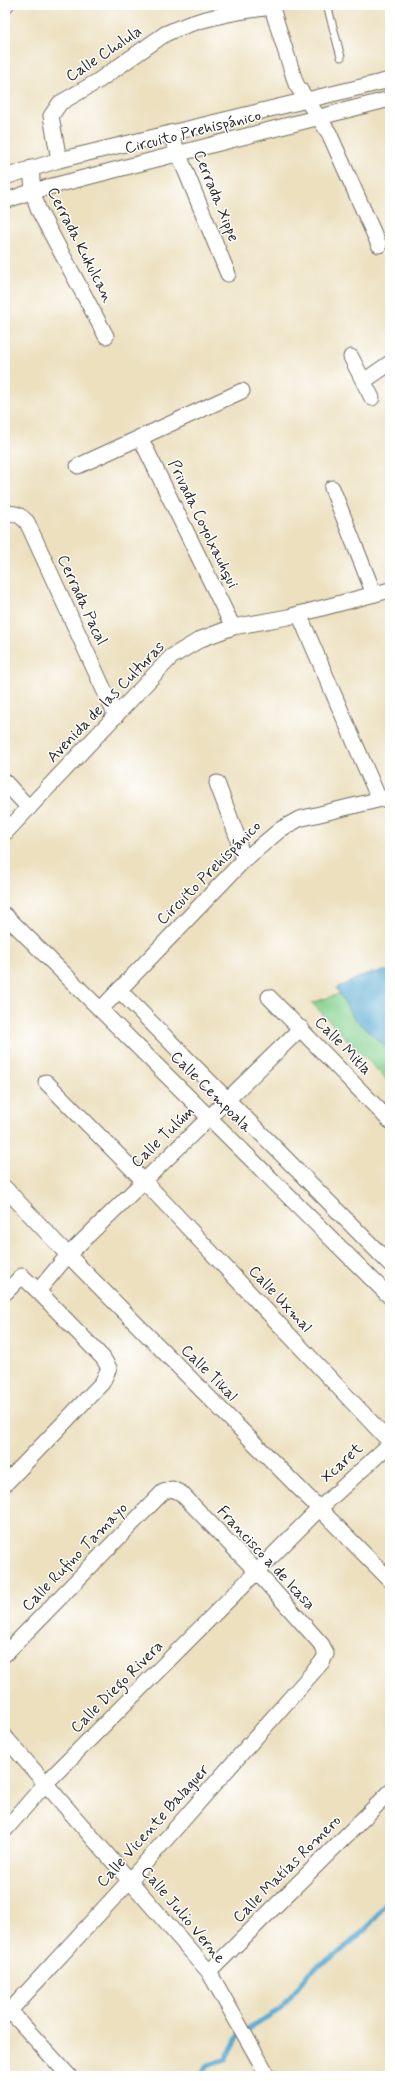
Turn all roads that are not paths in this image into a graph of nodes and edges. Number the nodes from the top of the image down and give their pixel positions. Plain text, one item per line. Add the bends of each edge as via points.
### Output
1 (327, 5) edge
2 (271, 6) edge
3 (342, 57) dead end
4 (390, 80) edge
5 (390, 99) edge
6 (306, 100) junction
7 (320, 118) junction
8 (170, 133) junction
9 (179, 154) junction
10 (59, 160) junction
11 (31, 168) junction
12 (5, 177) edge
13 (33, 191) junction
14 (5, 201) edge
15 (379, 244) dead end
16 (228, 274) dead end
17 (106, 336) dead end
18 (351, 357) dead end
19 (390, 363) edge
20 (364, 381) junction
21 (242, 390) dead end
22 (372, 398) dead end
23 (140, 438) junction
24 (78, 466) dead end
25 (332, 488) dead end
26 (5, 515) edge
27 (390, 590) edge
28 (374, 594) junction
29 (299, 614) junction
30 (233, 627) junction
31 (116, 716) junction
32 (5, 782) edge
33 (217, 783) dead end
34 (384, 798) edge
35 (29, 808) junction
36 (5, 833) edge
37 (243, 861) junction
38 (5, 915) edge
39 (119, 990) junction
40 (270, 997) dead end
41 (101, 1009) junction
42 (301, 1028) junction
43 (46, 1082) dead end
44 (227, 1099) junction
45 (210, 1116) junction
46 (390, 1121) edge
47 (144, 1181) junction
48 (5, 1188) edge
49 (68, 1256) junction
50 (390, 1263) edge
51 (375, 1280) junction
52 (38, 1291) junction
53 (5, 1294) edge
54 (390, 1297) edge
55 (390, 1443) edge
56 (5, 1484) edge
57 (172, 1489) joint
58 (319, 1509) junction
59 (257, 1572) junction
60 (390, 1580) edge
61 (5, 1654) edge
62 (326, 1657) joint
63 (5, 1736) edge
64 (45, 1784) junction
65 (390, 1792) edge
66 (5, 1830) edge
67 (130, 1880) junction
68 (209, 1972) junction
69 (7, 2014) edge
70 (69, 2076) edge
71 (268, 2076) edge

1 - 3 lane
2 - 6 street via 296,84
2 - 10 street, Calle Cholula via 202,19 175,29 98,81 60,103 51,116
4 - 6 street, Circuito Prehispánico
5 - 7 street, Circuito Prehispánico
6 - 7 street
6 - 8 street, Circuito Prehispánico
7 - 9 street, Circuito Prehispánico
7 - 15 street via 335,144
8 - 9 street, Cerrada Xippe
8 - 10 street, Circuito Prehispánico
9 - 13 street, Circuito Prehispánico
9 - 16 street, Cerrada Xippe
10 - 11 street, Circuito Prehispánico
11 - 12 street, Circuito Prehispánico
11 - 13 street, Cerrada Kukulcan
13 - 14 street, Circuito Prehispánico
13 - 17 street, Cerrada Kukulcan via 40,213
18 - 20 street
19 - 20 street
20 - 22 street
21 - 23 street
23 - 24 street
23 - 30 street, Privada Coyolxauhqui
25 - 28 street
26 - 31 street, Cerrada Pacal via 19,514 27,522
27 - 28 street, Avenida de las Culturas
28 - 29 street, Avenida de las Culturas
29 - 30 street, Avenida de las Culturas
29 - 34 street
30 - 31 street, Avenida de las Culturas via 201,639 171,657
31 - 35 street, Avenida de las Culturas
32 - 35 street
33 - 37 street via 237,836
34 - 37 street, Circuito Prehispánico via 299,819 281,829
35 - 36 street, Avenida de las Culturas
37 - 39 street, Circuito Prehispánico
38 - 41 street, Calle Cempoala
39 - 41 street, Circuito Prehispánico
39 - 44 street, Calle Cempoala
40 - 42 street, Calle Mitla
41 - 45 street, Calle Cempoala
42 - 44 street, Calle Tulúm
42 - 46 street, Calle Mitla
43 - 47 street, Calle Uxmal
44 - 45 street, Calle Tulúm
44 - 50 street, Calle Cempoala
45 - 47 street, Calle Tulúm
45 - 51 street, Calle Cempoala
47 - 49 street, Calle Tulúm
47 - 55 street, Calle Uxmal
48 - 49 street, Calle Tikal
49 - 52 street, Calle Tulúm
49 - 58 street, Calle Tikal
50 - 51 street
51 - 54 street, Calle Cempoala
52 - 53 street via 22,1276
52 - 56 street via 103,1358 108,1368 102,1383
55 - 58 street, Xcaret
57 - 59 street, Francisco a de Icasa via 181,1493
57 - 61 street, Calle Rufino Tamayo via 163,1492
58 - 59 street, Xcaret
58 - 60 street, Calle Tikal
59 - 62 street, Francisco a de Icasa via 322,1645
59 - 64 street, Calle Diego Rivera
62 - 67 street, Calle Vicente Balaguer
63 - 64 street, Calle Julio Verne
64 - 66 street, Calle Diego Rivera
64 - 67 street, Calle Julio Verne
65 - 68 street, Calle Matías Romero
67 - 68 street, Calle Julio Verne
67 - 69 street, Calle Vicente Balaguer
68 - 71 street, Calle Julio Verne
69 - 70 street

